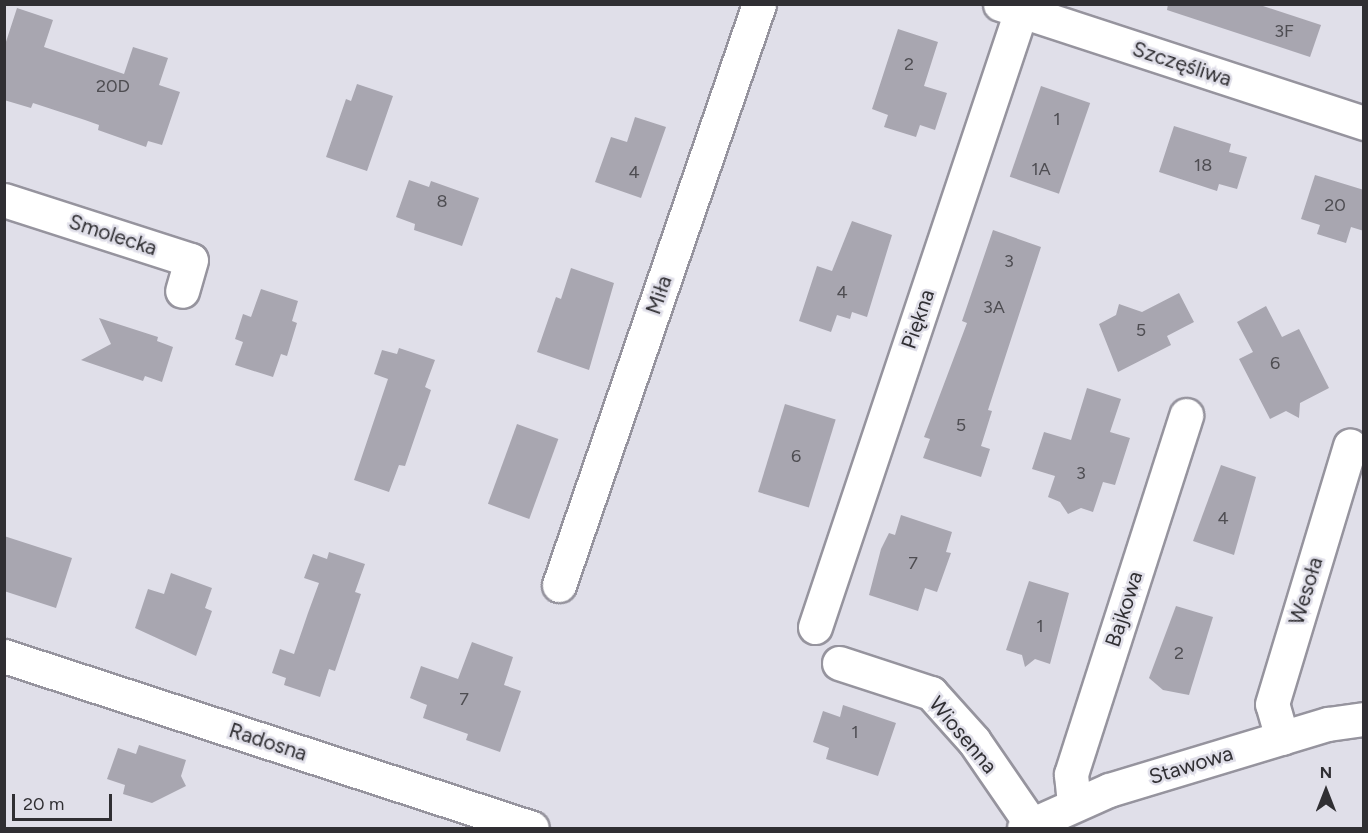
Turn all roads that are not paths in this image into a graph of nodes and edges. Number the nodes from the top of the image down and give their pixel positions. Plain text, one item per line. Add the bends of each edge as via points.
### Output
1 (759, 4) edge
2 (1011, 8) edge
3 (1364, 123) edge
4 (4, 200) edge
5 (182, 291) dead end
6 (1186, 415) dead end
7 (1350, 445) dead end
8 (559, 585) dead end
9 (815, 627) dead end
10 (4, 656) edge
11 (839, 663) dead end
12 (1364, 719) edge
13 (1282, 738) junction
14 (1074, 803) junction
15 (1027, 826) edge
16 (532, 828) edge

1 - 8 street, Miła
2 - 3 street, Szczęśliwa
2 - 9 street, Piękna
4 - 5 street, Smolecka via 190,260
6 - 14 street, Bajkowa via 1071,774
7 - 13 street, Wesoła via 1272,704
10 - 16 street, Radosna
11 - 15 street, Wiosenna via 931,693 974,741
12 - 13 street, Stawowa via 1328,724
13 - 14 street, Stawowa
14 - 15 street, Stawowa

